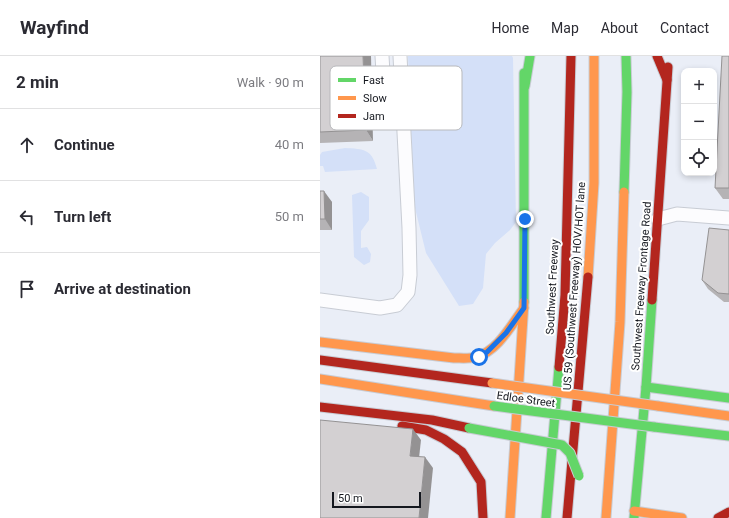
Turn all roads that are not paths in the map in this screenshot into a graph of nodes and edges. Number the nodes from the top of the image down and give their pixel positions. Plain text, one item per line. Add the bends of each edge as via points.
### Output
1 (382, 56) edge
2 (400, 56) edge
3 (523, 56) edge
4 (530, 56) edge
5 (571, 56) edge
6 (594, 56) edge
7 (602, 56) edge
8 (626, 56) edge
9 (657, 56) edge
10 (668, 56) edge
11 (383, 66) edge
12 (401, 66) edge
13 (667, 80) junction
14 (525, 86) junction
15 (404, 130) edge
16 (729, 218) edge
17 (658, 219) junction
18 (320, 300) edge
19 (524, 308) junction
20 (320, 342) edge
21 (320, 360) edge
22 (320, 379) edge
23 (646, 387) junction
24 (586, 396) junction
25 (729, 398) edge
26 (320, 407) edge
27 (320, 414) edge
28 (729, 416) edge
29 (584, 418) junction
30 (702, 433) junction
31 (729, 436) edge
32 (729, 446) edge
33 (579, 476) junction
34 (729, 512) edge
35 (634, 514) edge
36 (483, 518) edge
37 (510, 518) edge
38 (546, 518) edge
39 (567, 518) edge
40 (575, 518) edge
41 (606, 518) edge
42 (682, 518) edge
43 (718, 518) edge

1 - 11 street
2 - 12 street
3 - 14 main road
4 - 14 main road
5 - 38 main road, Southwest Freeway via 565,295
6 - 39 main road, US 59 (Southwest Freeway) HOV/HOT lane via 594,183
7 - 24 main road via 598,226
8 - 41 main road via 620,322
9 - 13 main road
10 - 13 main road, Southwest Freeway Frontage Road
13 - 17 main road, Southwest Freeway Frontage Road
14 - 19 main road
15 - 18 street via 410,275 408,292 397,304 380,308
16 - 17 street via 677,214
17 - 23 main road, Southwest Freeway Frontage Road
19 - 20 main road via 506,333 479,357 454,358
19 - 37 main road
21 - 24 main road, Edloe Street, bridge
22 - 29 main road, Edloe Street, bridge
23 - 25 main road
23 - 35 main road, Southwest Freeway Frontage Road
24 - 28 main road, Edloe Street, bridge
24 - 29 main road
26 - 33 main road, bridge via 432,420 562,445 570,453
27 - 36 main road via 426,430 444,439 462,452 481,482
29 - 30 main road, Edloe Street, bridge
29 - 33 main road
30 - 31 main road, Edloe Street
30 - 32 main road
33 - 40 main road
34 - 43 main road
35 - 42 main road

